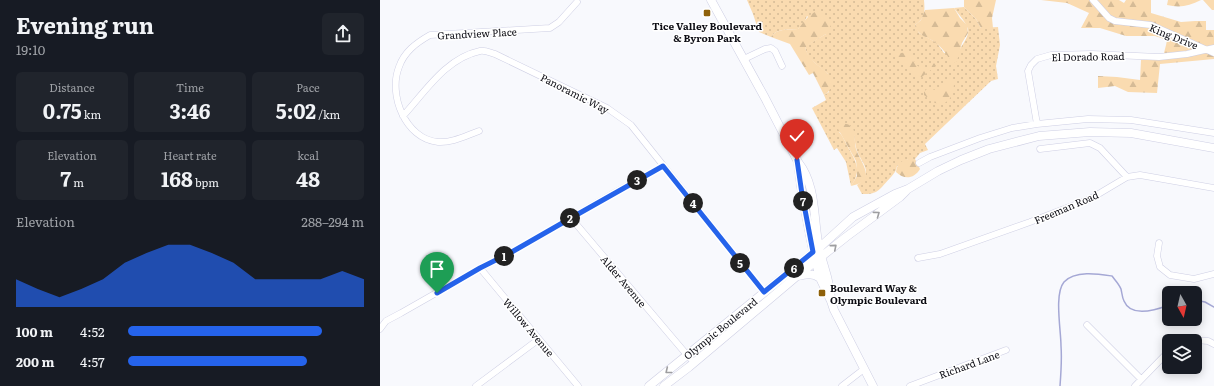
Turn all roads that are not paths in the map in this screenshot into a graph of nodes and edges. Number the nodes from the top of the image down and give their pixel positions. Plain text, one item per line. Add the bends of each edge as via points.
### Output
1 (711, 0) edge
2 (1092, 0) edge
3 (577, 2) dead end
4 (1214, 48) edge
5 (1207, 50) junction
6 (1214, 53) edge
7 (744, 59) junction
8 (782, 66) dead end
9 (403, 116) junction
10 (1037, 124) junction
11 (479, 131) dead end
12 (1214, 133) edge
13 (1214, 148) edge
14 (1040, 149) dead end
15 (798, 162) junction
16 (919, 163) dead end
17 (663, 166) junction
18 (800, 176) junction
19 (1127, 177) junction
20 (1214, 187) edge
21 (908, 189) junction
22 (812, 200) junction
23 (571, 218) junction
24 (846, 222) junction
25 (816, 223) junction
26 (1159, 244) dead end
27 (816, 250) junction
28 (918, 258) dead end
29 (819, 259) junction
30 (480, 268) junction
31 (1214, 274) edge
32 (797, 276) junction
33 (820, 278) junction
34 (764, 292) junction
35 (831, 302) junction
36 (1087, 325) dead end
37 (380, 327) edge
38 (539, 339) junction
39 (1202, 341) edge
40 (1214, 344) edge
41 (1006, 350) dead end
42 (686, 355) junction
43 (1162, 358) edge
44 (694, 362) junction
45 (864, 369) junction
46 (1140, 379) junction
47 (476, 386) edge
48 (578, 386) edge
49 (649, 386) edge
50 (664, 386) edge
51 (842, 386) edge
52 (873, 386) edge
53 (910, 386) edge
54 (1135, 386) edge

1 - 7 main road
2 - 5 street, King Drive via 1109,18 1151,25
3 - 9 street, Grandview Place via 550,28 430,35 417,42 406,53 398,68 395,83
4 - 5 street, El Dorado Road
5 - 6 street, King Drive
5 - 10 street, El Dorado Road via 1159,57 1092,54 1050,55 1037,59 1028,71
7 - 8 street via 771,48
7 - 15 main road
9 - 11 street, Grandview Place via 413,129 436,142 452,141
9 - 17 street, Panoramic Way via 446,67 463,57 481,51 495,54 608,108 631,125
10 - 12 street via 1088,119 1131,120
10 - 16 street via 1012,128 980,138 930,156
13 - 21 main road, Olympic Boulevard via 1131,133 1090,132 1039,136 989,149 961,160
14 - 19 street via 1090,143 1100,148
15 - 18 main road
15 - 22 main road via 805,171
17 - 23 street
17 - 34 street, Panoramic Way
18 - 22 main road via 804,182 806,196
18 - 27 main road
19 - 20 street, Freeman Road via 1140,175
19 - 28 street, Freeman Road via 1090,199 940,254
21 - 24 main road, Olympic Boulevard
29 -> 21 main road, Olympic Boulevard
22 - 25 main road
23 - 30 street
23 - 42 street, Alder Avenue
24 - 25 main road via 825,233 820,232
24 - 27 main road, Olympic Boulevard
25 - 27 main road
26 - 31 street via 1157,256 1160,267 1170,276 1194,279
27 - 29 main road
27 - 34 main road, Olympic Boulevard
29 - 32 main road, Olympic Boulevard
29 - 33 main road
29 - 35 main road via 829,285
30 - 37 street via 386,321
30 - 38 street, Willow Avenue
32 - 33 main road via 809,274
32 - 44 main road, Olympic Boulevard
33 - 35 main road
34 - 42 main road, Olympic Boulevard
35 - 45 main road
36 - 46 street
38 - 47 street
38 - 48 street, Willow Avenue
39 - 40 street
41 - 53 street, Richard Lane
42 - 44 street, Alder Avenue
42 -> 49 main road, Olympic Boulevard
43 - 46 street
44 - 50 main road, Olympic Boulevard
45 - 51 street
45 - 52 main road
46 - 54 street

